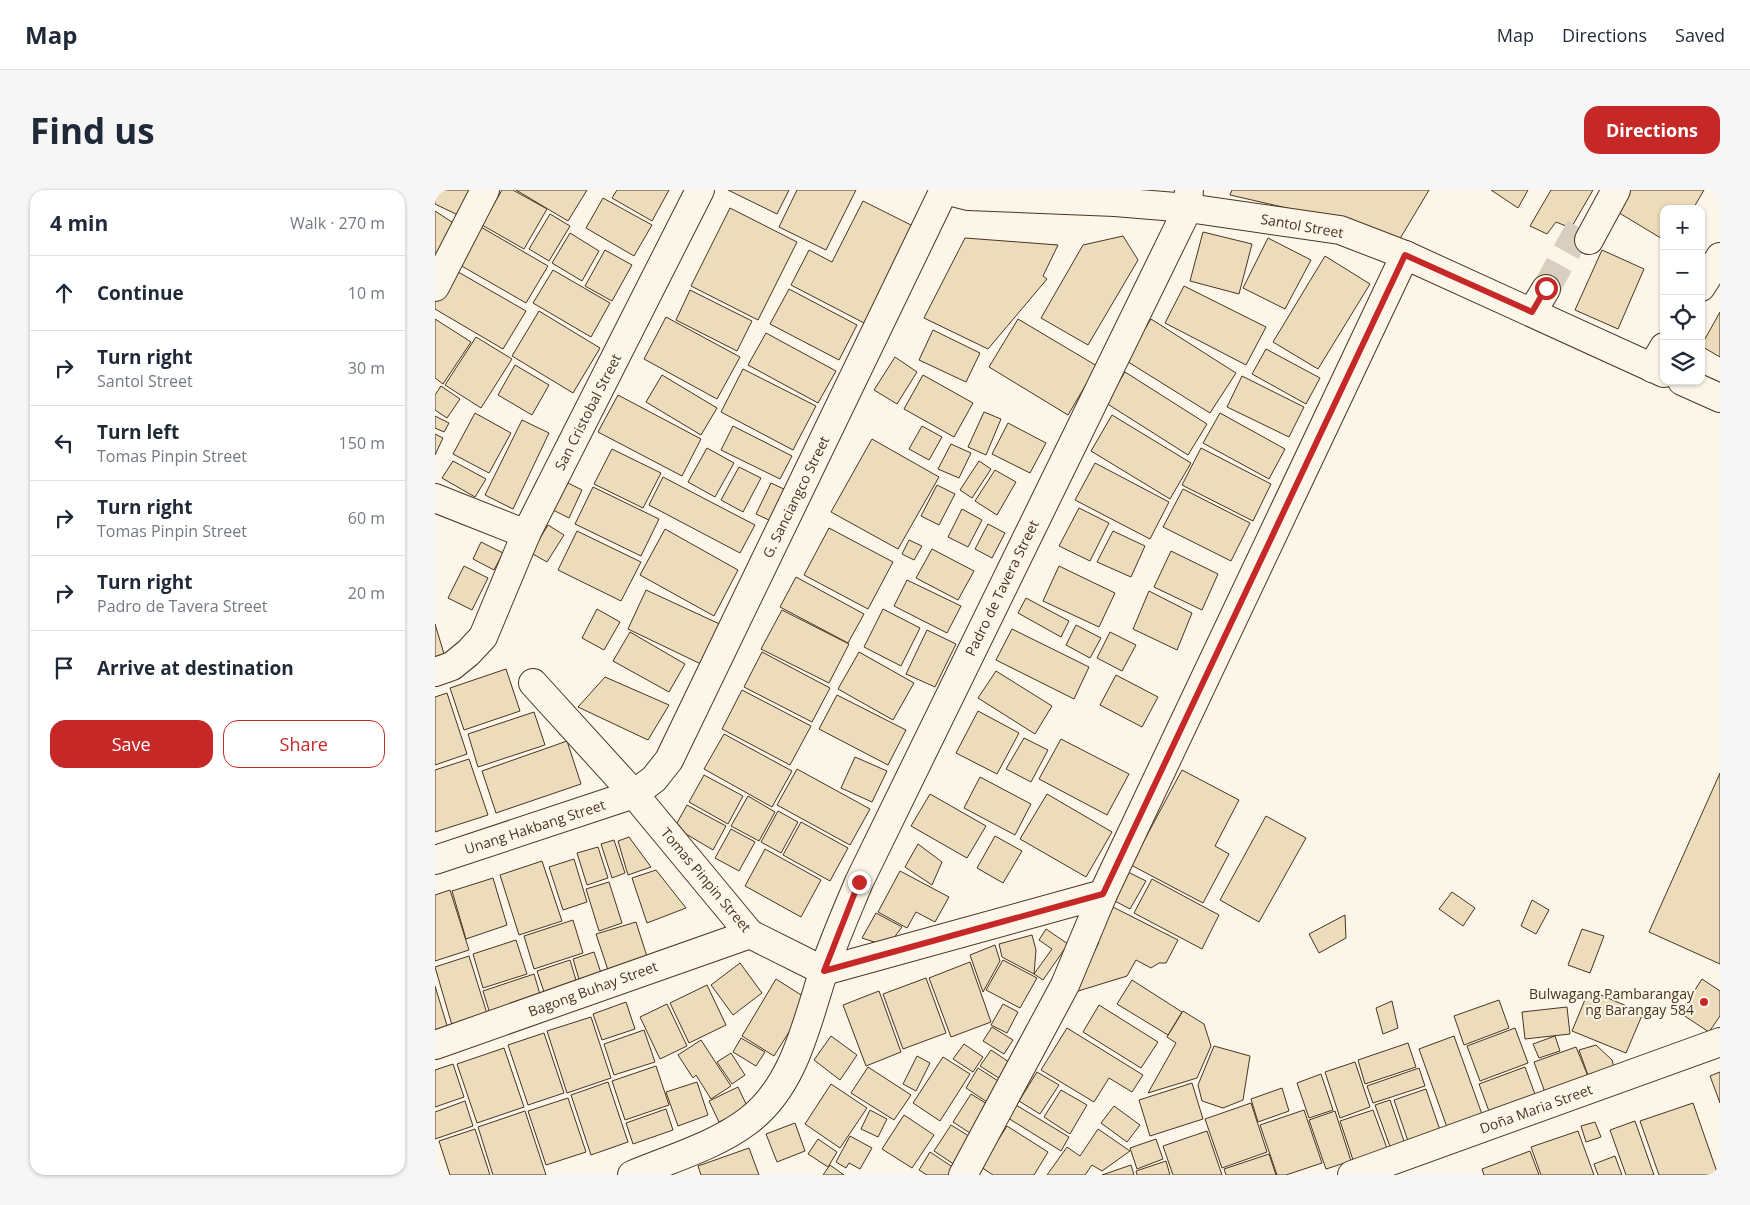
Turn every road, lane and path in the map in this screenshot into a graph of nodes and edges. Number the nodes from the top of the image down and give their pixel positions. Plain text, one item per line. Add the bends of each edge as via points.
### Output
1 (485, 190) edge
2 (700, 190) edge
3 (944, 190) edge
4 (1600, 190) edge
5 (1616, 190) edge
6 (1189, 199) edge
7 (1405, 255) junction
8 (1720, 257) edge
9 (1705, 281) edge
10 (435, 287) edge
11 (1546, 288) tunnel mouth
12 (1532, 312) junction
13 (1660, 363) edge
14 (1691, 385) edge
15 (1720, 398) edge
16 (435, 498) edge
17 (526, 534) junction
18 (435, 672) edge
19 (533, 683) dead end
20 (634, 794) junction
21 (435, 860) edge
22 (1103, 894) junction
23 (750, 934) junction
24 (824, 971) junction
25 (1720, 1042) edge
26 (435, 1045) edge
27 (631, 1175) edge
28 (963, 1175) edge
29 (1352, 1175) edge

1 - 10 street
2 - 17 street, San Cristobal Street
3 - 6 street, Santol Street via 968,196 1115,202
3 - 20 street, G. Sanciangco Street via 669,760 654,779
4 - 5 street via 1584,233
6 - 7 street, Santol Street via 1340,230
6 - 24 street, Padro de Tavera Street via 859,882
7 - 12 street, Santol Street
7 - 22 street
8 - 9 street
11 - 12 street
12 - 13 street, Santol Street
14 - 15 street
16 - 17 street
17 - 18 street, San Cristobal Street via 483,636 452,666
19 - 20 street, Tomas Pinpin Street
20 - 21 street, Unang Hakbang Street
20 - 23 street, Tomas Pinpin Street
22 - 24 street
22 - 28 street via 1065,985
23 - 24 street, Tomas Pinpin Street
23 - 26 street, Bagong Buhay Street
24 - 27 street, Padro de Tavera Street via 800,1045 768,1102 749,1120 725,1135
25 - 29 street, Doña Maria Street

